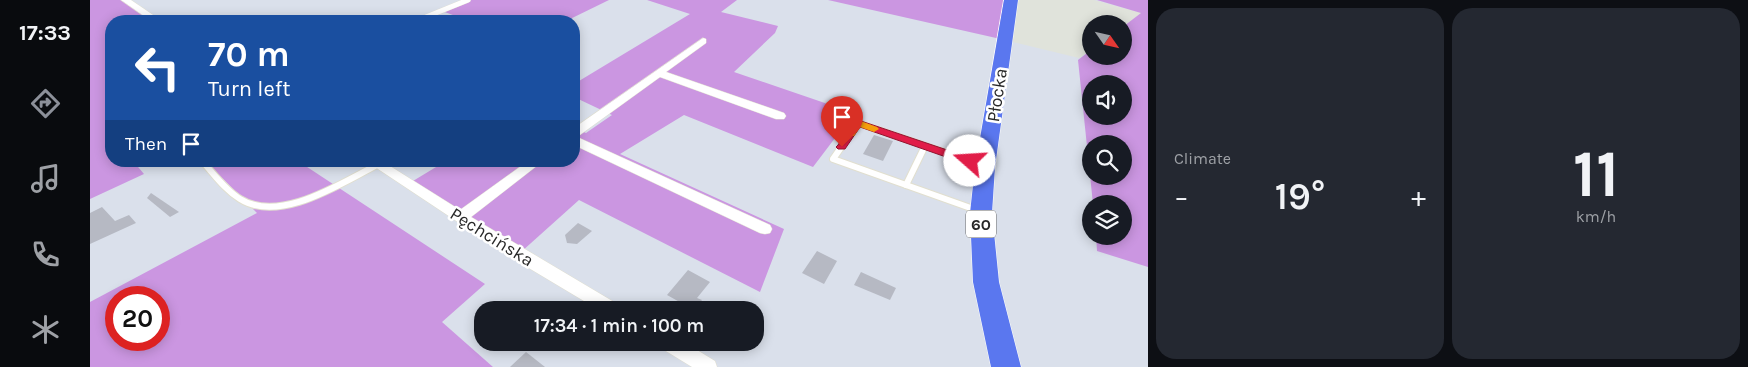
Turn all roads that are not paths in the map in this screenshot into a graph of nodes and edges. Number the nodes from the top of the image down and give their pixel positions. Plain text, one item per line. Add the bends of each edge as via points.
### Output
1 (125, 0) edge
2 (468, 0) edge
3 (1011, 0) edge
4 (148, 15) edge
5 (431, 15) edge
6 (703, 41) dead end
7 (658, 73) junction
8 (780, 116) dead end
9 (580, 130) edge
10 (580, 143) edge
11 (925, 146) junction
12 (208, 167) edge
13 (367, 167) edge
14 (381, 167) edge
15 (529, 167) edge
16 (985, 167) junction
17 (906, 185) junction
18 (981, 211) junction
19 (461, 217) junction
20 (765, 229) dead end
21 (598, 301) edge
22 (682, 351) edge
23 (708, 367) edge
24 (1006, 367) edge

1 - 4 street
2 - 5 lane
3 - 16 main road, Płocka / 60
6 - 7 street
7 - 8 street
7 - 9 street
10 - 20 street
11 - 16 lane
11 - 17 lane
11 - 17 lane via 858,123 833,159
12 - 13 lane via 241,200 262,208 274,208 304,200
14 - 19 street, Pęchcińska
15 - 19 street
16 - 18 main road, Płocka / 60
17 - 18 lane
18 - 24 main road, Płocka / 60 via 986,282
19 - 21 street, Pęchcińska
22 - 23 street

